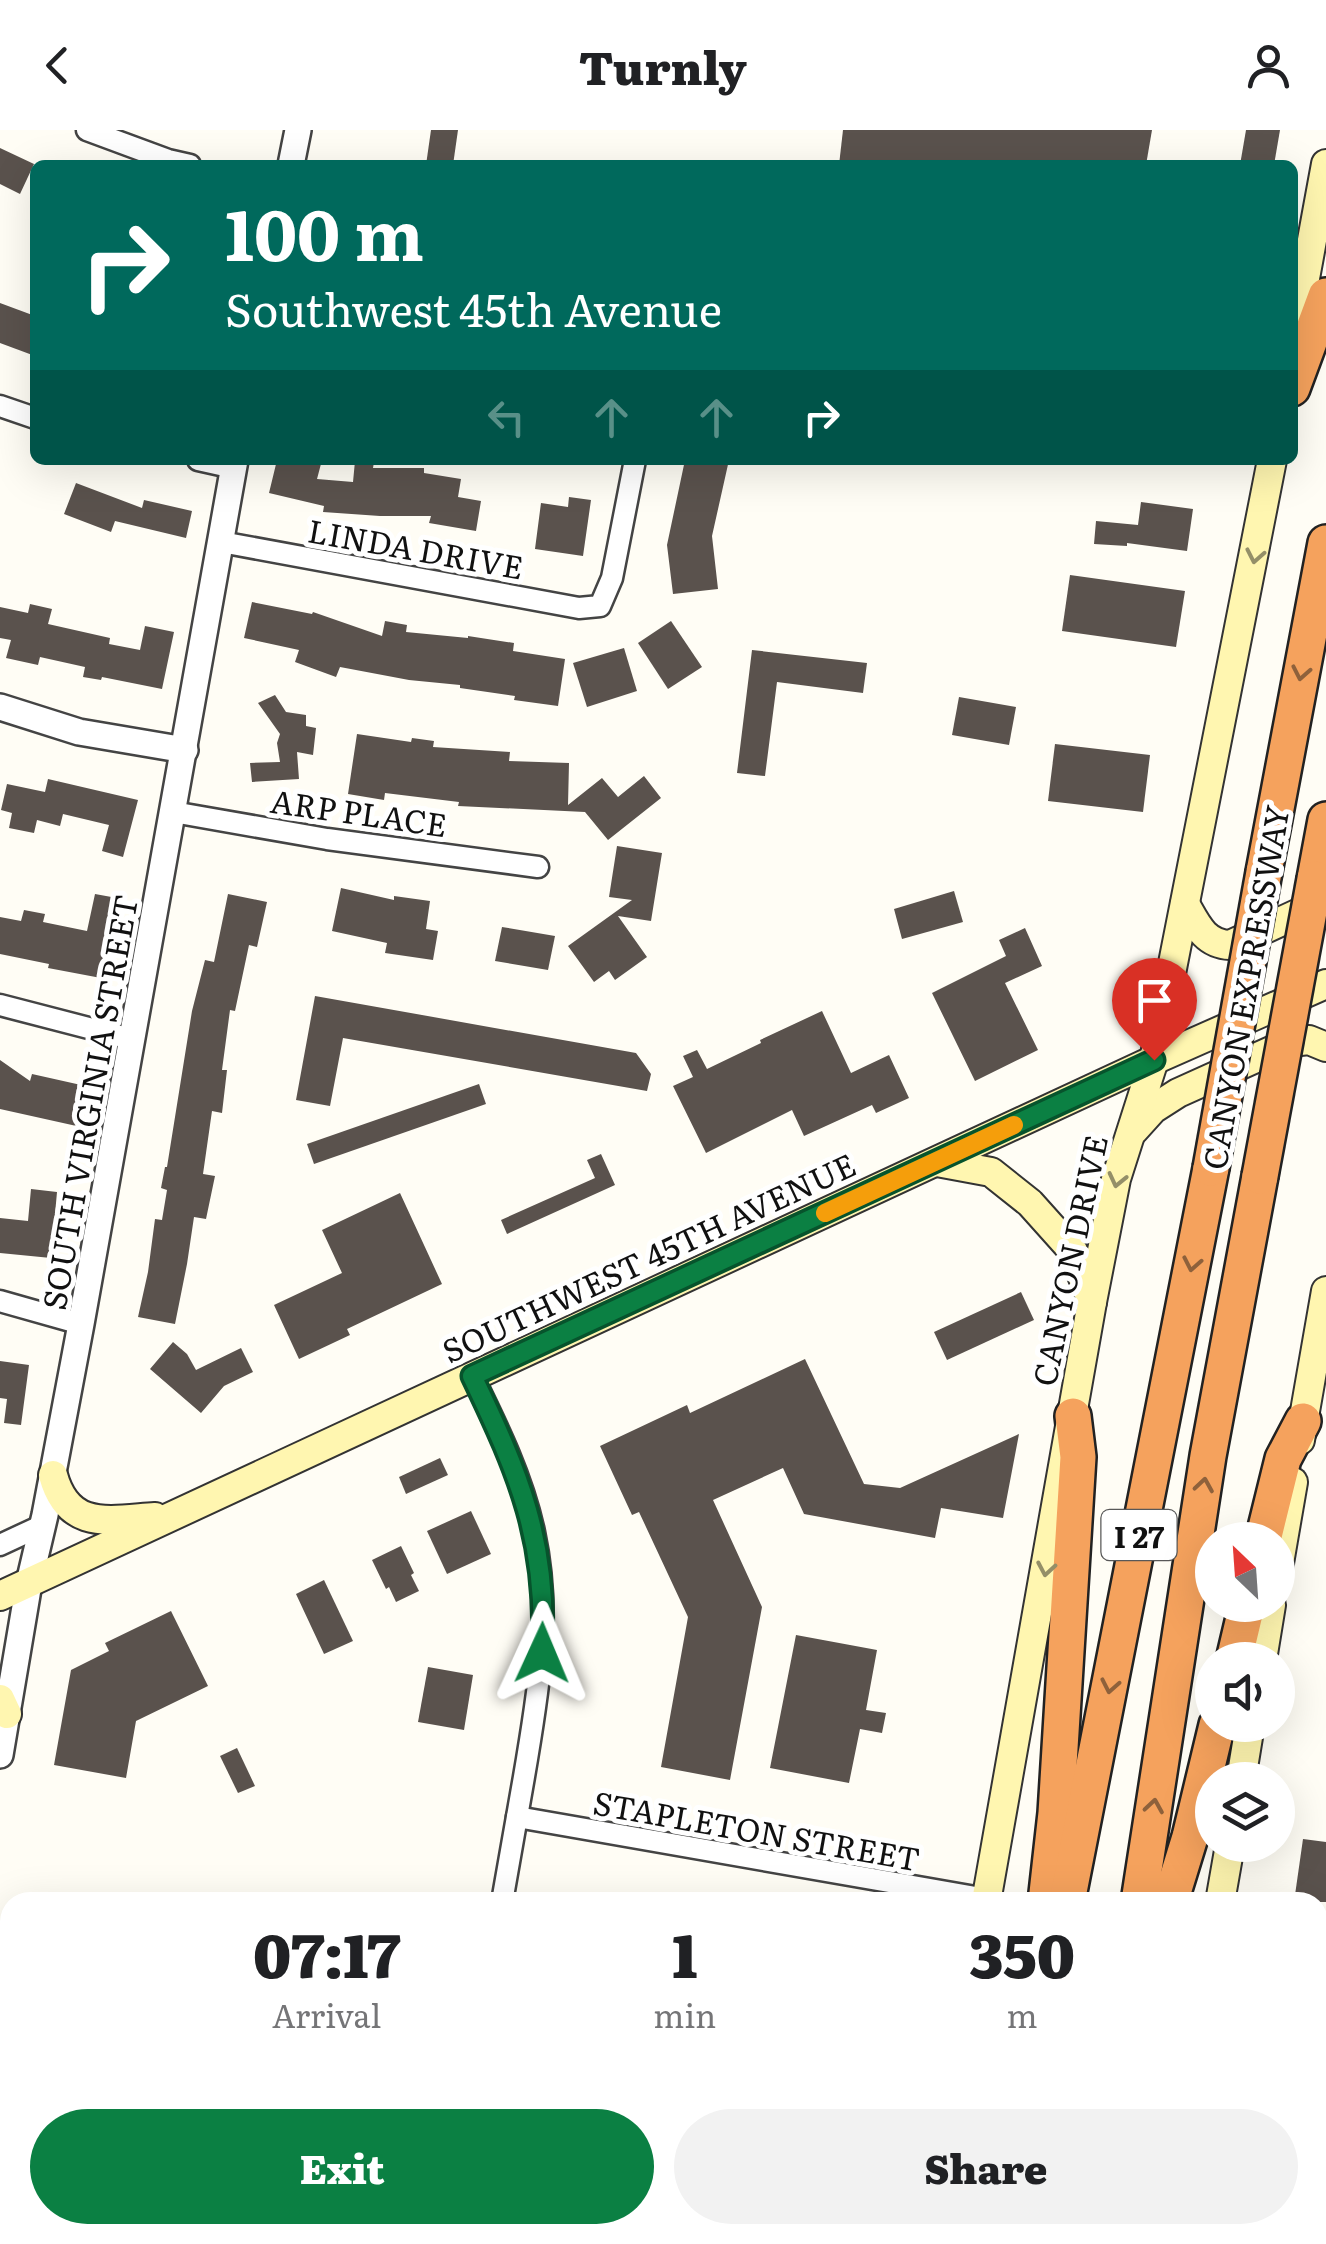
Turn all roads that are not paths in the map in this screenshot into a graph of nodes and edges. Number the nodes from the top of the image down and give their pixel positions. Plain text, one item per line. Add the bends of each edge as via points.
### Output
1 (87, 130) edge
2 (298, 130) edge
3 (168, 160) edge
4 (293, 160) edge
5 (1326, 164) edge
6 (1326, 296) edge
7 (1298, 317) edge
8 (1298, 372) edge
9 (0, 406) edge
10 (30, 416) edge
11 (235, 465) edge
12 (634, 465) edge
13 (1271, 465) edge
14 (221, 542) junction
15 (1326, 543) edge
16 (0, 707) edge
17 (184, 750) junction
18 (172, 812) junction
19 (1326, 820) edge
20 (538, 867) dead end
21 (1320, 890) edge
22 (1185, 904) junction
23 (1326, 984) edge
24 (0, 1005) edge
25 (131, 1039) junction
26 (1326, 1048) edge
27 (1154, 1060) junction
28 (1129, 1135) junction
29 (937, 1162) junction
30 (1326, 1292) edge
31 (0, 1301) edge
32 (1092, 1302) junction
33 (81, 1324) junction
34 (472, 1376) junction
35 (1072, 1416) junction
36 (1303, 1421) junction
37 (53, 1474) junction
38 (172, 1516) junction
39 (1267, 1522) edge
40 (1286, 1522) edge
41 (43, 1525) junction
42 (0, 1544) edge
43 (29, 1582) junction
44 (0, 1596) edge
45 (3, 1706) edge
46 (1214, 1742) edge
47 (0, 1754) edge
48 (517, 1817) junction
49 (1227, 1862) edge
50 (504, 1892) edge
51 (936, 1892) edge
52 (988, 1892) edge
53 (1047, 1892) edge
54 (1070, 1892) edge
55 (1141, 1892) edge
56 (1173, 1892) edge
57 (1222, 1892) edge

1 - 3 street
2 - 4 street
5 - 7 main road
6 - 8 highway
9 - 10 street
11 - 14 street, SOUTH VIRGINIA STREET
12 - 14 street, LINDA DRIVE via 612,578 600,606 579,608
13 -> 22 main road, CANYON DRIVE
14 - 17 street, SOUTH VIRGINIA STREET
15 -> 54 highway, CANYON EXPRESSWAY / I 27, bridge
16 - 17 street via 79,732
17 - 18 street, SOUTH VIRGINIA STREET
18 - 20 street, ARP PLACE
18 - 25 street, SOUTH VIRGINIA STREET
19 - 21 highway, CANYON EXPRESSWAY / I 27
21 - 22 main road via 1230,946 1208,939
55 -> 21 highway, CANYON EXPRESSWAY / I 27, bridge via 1208,1456
22 - 27 main road, CANYON DRIVE
23 - 27 main road, SOUTHWEST 45TH AVENUE
24 - 25 street
25 - 33 street, SOUTH VIRGINIA STREET
26 - 28 main road via 1309,1040 1290,1042 1178,1093
27 - 28 main road, CANYON DRIVE
27 - 29 main road, SOUTHWEST 45TH AVENUE
28 -> 32 main road, CANYON DRIVE
29 - 32 main road via 991,1172 1030,1202 1073,1251
29 - 34 main road, SOUTHWEST 45TH AVENUE
30 - 36 main road
31 - 33 street
32 - 35 main road, CANYON DRIVE
33 - 37 street, SOUTH VIRGINIA STREET
34 - 38 main road, SOUTHWEST 45TH AVENUE
34 - 48 street via 519,1479 540,1568 541,1674
35 -> 52 main road, CANYON DRIVE
35 - 53 highway via 1078,1457
36 - 39 highway via 1283,1459
36 - 40 main road
37 - 38 main road via 67,1505 84,1517
37 - 41 street, SOUTH VIRGINIA STREET
38 - 43 main road, SOUTHWEST 45TH AVENUE
41 - 42 street
41 - 43 street, SOUTH VIRGINIA STREET
43 - 44 main road, SOUTHWEST 45TH AVENUE
43 - 45 street, SOUTH VIRGINIA STREET
45 - 47 street, SOUTH VIRGINIA STREET
46 - 56 highway
48 - 50 street
48 - 51 street, STAPLETON STREET
49 - 57 main road

